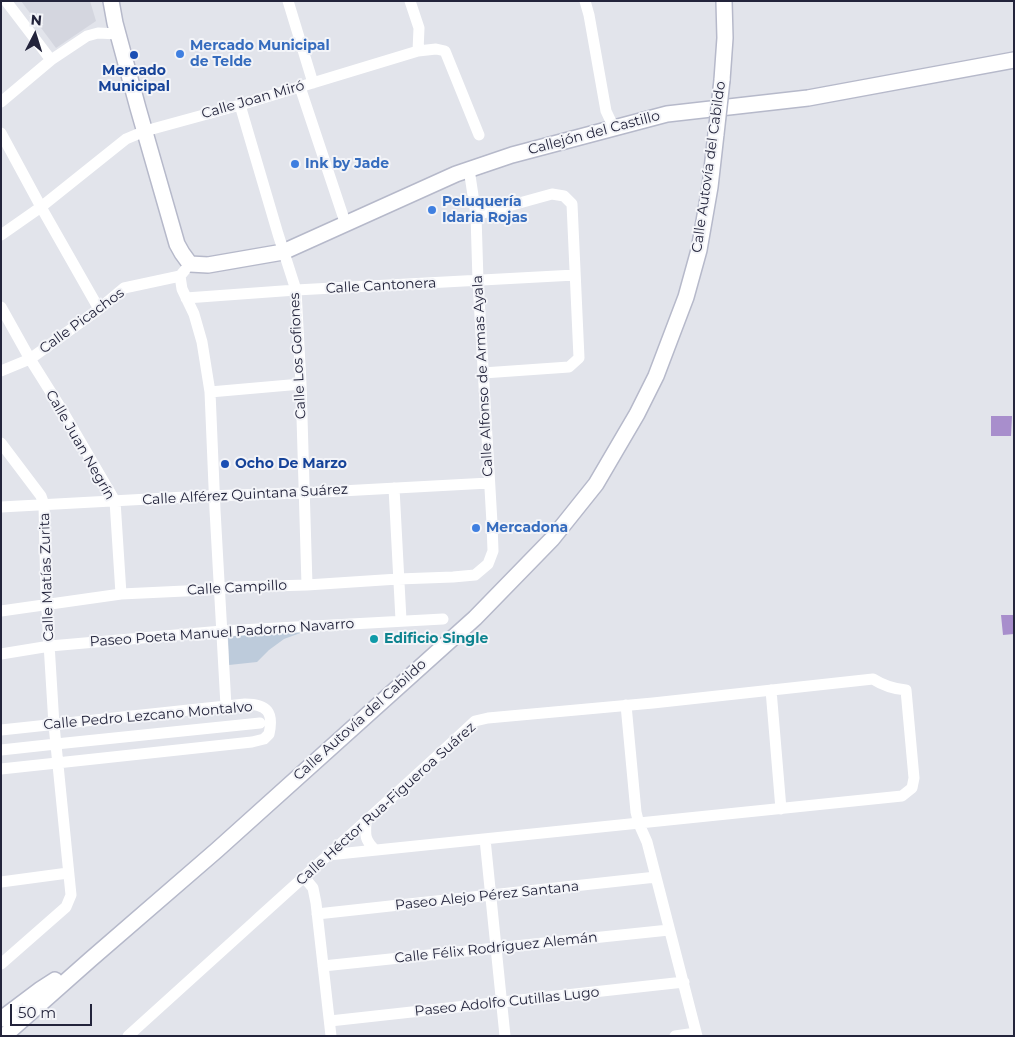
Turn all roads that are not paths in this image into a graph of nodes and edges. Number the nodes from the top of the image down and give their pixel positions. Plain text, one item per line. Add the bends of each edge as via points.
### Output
1 (6, 1) edge
2 (106, 1) edge
3 (111, 1) edge
4 (288, 1) edge
5 (410, 1) edge
6 (585, 1) edge
7 (724, 1) edge
8 (732, 1) edge
9 (116, 28) junction
10 (725, 38) junction
11 (418, 51) junction
12 (51, 60) junction
13 (1014, 60) edge
14 (312, 83) junction
15 (300, 87) junction
16 (1, 102) edge
17 (240, 105) junction
18 (614, 128) junction
19 (145, 131) junction
20 (1, 133) edge
21 (479, 135) dead end
22 (469, 170) junction
23 (40, 207) junction
24 (476, 215) junction
25 (346, 225) junction
26 (1, 235) edge
27 (283, 252) junction
28 (190, 264) junction
29 (575, 275) junction
30 (180, 276) junction
31 (478, 281) junction
32 (296, 290) junction
33 (186, 298) junction
34 (1, 307) edge
35 (100, 309) junction
36 (30, 359) junction
37 (1, 370) edge
38 (482, 373) junction
39 (301, 384) junction
40 (210, 392) junction
41 (1, 443) edge
42 (489, 483) junction
43 (394, 488) junction
44 (304, 493) junction
45 (215, 496) junction
46 (114, 501) junction
47 (44, 505) junction
48 (1, 507) edge
49 (474, 574) joint
50 (398, 579) junction
51 (308, 585) junction
52 (220, 588) junction
53 (121, 594) junction
54 (47, 604) junction
55 (1, 611) edge
56 (443, 619) dead end
57 (401, 620) junction
58 (222, 631) junction
59 (50, 646) junction
60 (1, 654) edge
61 (770, 690) junction
62 (626, 705) junction
63 (226, 706) junction
64 (260, 723) dead end
65 (54, 724) junction
66 (1, 730) edge
67 (56, 744) junction
68 (1, 750) edge
69 (58, 764) junction
70 (1, 770) edge
71 (781, 810) junction
72 (366, 822) junction
73 (639, 824) junction
74 (485, 839) junction
75 (375, 850) junction
76 (328, 855) junction
77 (68, 873) junction
78 (304, 877) junction
79 (656, 877) junction
80 (1, 882) edge
81 (491, 895) junction
82 (318, 914) junction
83 (669, 930) junction
84 (496, 948) junction
85 (91, 959) junction
86 (1, 964) edge
87 (323, 966) junction
88 (684, 982) junction
89 (44, 1000) junction
90 (501, 1002) junction
91 (1, 1019) edge
92 (330, 1021) junction
93 (697, 1035) edge
94 (4, 1036) edge
95 (19, 1036) edge
96 (128, 1036) edge
97 (331, 1036) edge
98 (505, 1036) edge
99 (675, 1036) edge

1 - 12 street
2 - 9 main road
3 - 9 main road
4 - 14 street
5 - 11 street via 419,28
6 - 18 street via 606,111
7 - 10 main road, Calle Autovía del Cabildo
8 - 10 main road, Calle Autovía del Cabildo
9 - 12 street via 87,36
9 - 19 main road
10 - 85 main road, Calle Autovía del Cabildo, bridge via 710,186 699,250 686,297 656,376 596,484 552,540 475,618
11 - 14 street, Calle Joan Miró
11 - 21 street, Calle Joan Miró via 445,51
12 - 16 street
13 - 18 main road, Callejón del Castillo via 808,98 667,114
14 - 15 street, Calle Joan Miró
15 - 17 street, Calle Joan Miró
15 - 25 street
17 - 19 street, Calle Joan Miró
17 - 27 street, Calle Los Gofiones
18 - 22 main road, Callejón del Castillo
19 - 23 street, Calle Joan Miró via 126,139
19 - 28 main road via 177,244
20 - 23 street
22 - 24 street, Calle Alfonso de Armas Ayala
22 - 25 main road, Callejón del Castillo
23 - 26 street, Calle Joan Miró
23 - 35 street
24 - 29 street via 552,194 564,196 572,204
24 - 31 street, Calle Alfonso de Armas Ayala
25 - 27 main road, Callejón del Castillo
27 - 28 main road, Callejón del Castillo
27 - 32 street, Calle Los Gofiones
28 - 30 street
29 - 31 street, Calle Cantonera
29 - 38 street via 579,358 569,367
30 - 33 street
30 - 35 street, Calle Picachos via 124,288
31 - 32 street, Calle Cantonera
31 - 38 street, Calle Alfonso de Armas Ayala
32 - 33 street, Calle Cantonera
32 - 39 street, Calle Los Gofiones
33 - 40 street via 202,342
34 - 36 street, Calle Juan Negrín
35 - 36 street, Calle Picachos
36 - 37 street, Calle Picachos
36 - 46 street, Calle Juan Negrín
38 - 42 street, Calle Alfonso de Armas Ayala
39 - 40 street
39 - 44 street, Calle Los Gofiones
40 - 45 street
41 - 47 street, Calle Matías Zurita via 41,496
42 - 43 street, Calle Alférez Quintana Suárez
42 - 49 street, Calle Alfonso de Armas Ayala via 493,551 488,564
43 - 44 street, Calle Alférez Quintana Suárez
43 - 50 street
44 - 45 street, Calle Alférez Quintana Suárez
44 - 51 street, Calle Los Gofiones
45 - 46 street, Calle Alférez Quintana Suárez
45 - 52 street
46 - 47 street, Calle Alférez Quintana Suárez
46 - 53 street, Calle Juan Negrín
47 - 48 street, Calle Alférez Quintana Suárez
47 - 54 street, Calle Matías Zurita
49 - 50 street, Calle Campillo
50 - 51 street, Calle Campillo
50 - 57 street
51 - 52 street, Calle Campillo
52 - 53 street, Calle Campillo
52 - 58 street
53 - 54 street, Calle Campillo
54 - 55 street, Calle Campillo
54 - 59 street, Calle Matías Zurita
56 - 57 street, Paseo Poeta Manuel Padorno Navarro
57 - 58 street, Paseo Poeta Manuel Padorno Navarro
58 - 59 street, Paseo Poeta Manuel Padorno Navarro
58 - 63 street
59 - 60 street, Paseo Poeta Manuel Padorno Navarro
59 - 65 street, Calle Matías Zurita
61 - 62 street, Calle Héctor Rua-Figueroa Suárez
61 - 71 street
61 - 71 street, Calle Héctor Rua-Figueroa Suárez via 873,679 882,685 906,690 914,778 912,788 902,796
62 - 72 street, Calle Héctor Rua-Figueroa Suárez via 475,721
62 - 73 street
63 - 65 street, Calle Pedro Lezcano Montalvo
63 - 69 street, Calle Pedro Lezcano Montalvo via 254,704 268,710 271,719 269,734 252,742
64 - 67 street
65 - 66 street, Calle Pedro Lezcano Montalvo
65 - 67 street, Calle Matías Zurita
67 - 68 street
67 - 69 street, Calle Matías Zurita
69 - 70 street, Calle Pedro Lezcano Montalvo
69 - 77 street, Calle Matías Zurita
71 - 73 street
72 - 75 street via 365,836
72 - 76 street, Calle Héctor Rua-Figueroa Suárez
73 - 74 street
73 - 79 street
74 - 75 street
74 - 81 street
75 - 76 street
76 - 78 street, Calle Héctor Rua-Figueroa Suárez
77 - 80 street
77 - 86 street, Calle Matías Zurita via 71,895 66,907
78 - 82 street via 313,888
78 - 96 street, Calle Héctor Rua-Figueroa Suárez
79 - 81 street, Paseo Alejo Pérez Santana
79 - 83 street
81 - 82 street, Paseo Alejo Pérez Santana
81 - 84 street
82 - 87 street
83 - 84 street, Calle Félix Rodríguez Alemán
83 - 88 street
84 - 87 street, Calle Félix Rodríguez Alemán
84 - 90 street
85 - 89 main road, Calle Autovía del Cabildo
85 - 91 main road via 41,989
87 - 92 street
88 - 90 street, Paseo Adolfo Cutillas Lugo
88 - 93 street
89 - 94 main road, Calle Autovía del Cabildo
89 - 95 main road
90 - 92 street, Paseo Adolfo Cutillas Lugo
90 - 98 street
92 - 97 street
93 - 99 street

